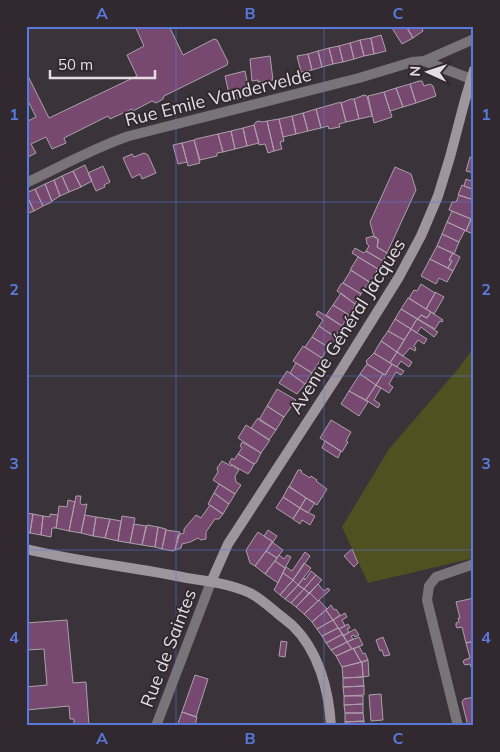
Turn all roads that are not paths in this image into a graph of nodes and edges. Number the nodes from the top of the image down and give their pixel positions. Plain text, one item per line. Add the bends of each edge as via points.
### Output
1 (474, 39) edge
2 (424, 61) junction
3 (472, 75) edge
4 (26, 183) edge
5 (26, 549) edge
6 (474, 564) edge
7 (210, 582) junction
8 (156, 726) edge
9 (331, 726) edge
10 (458, 726) edge

1 - 2 street, Rue Emile Vandervelde
2 - 3 street
2 - 4 street, Rue Emile Vandervelde via 112,141
3 - 7 main road, Avenue Général Jacques via 438,196 421,236 399,277 228,544
5 - 7 main road
6 - 10 street via 436,577 427,600
7 - 8 street, Rue de Saintes
7 - 9 main road via 251,594 293,626 322,673 330,705

